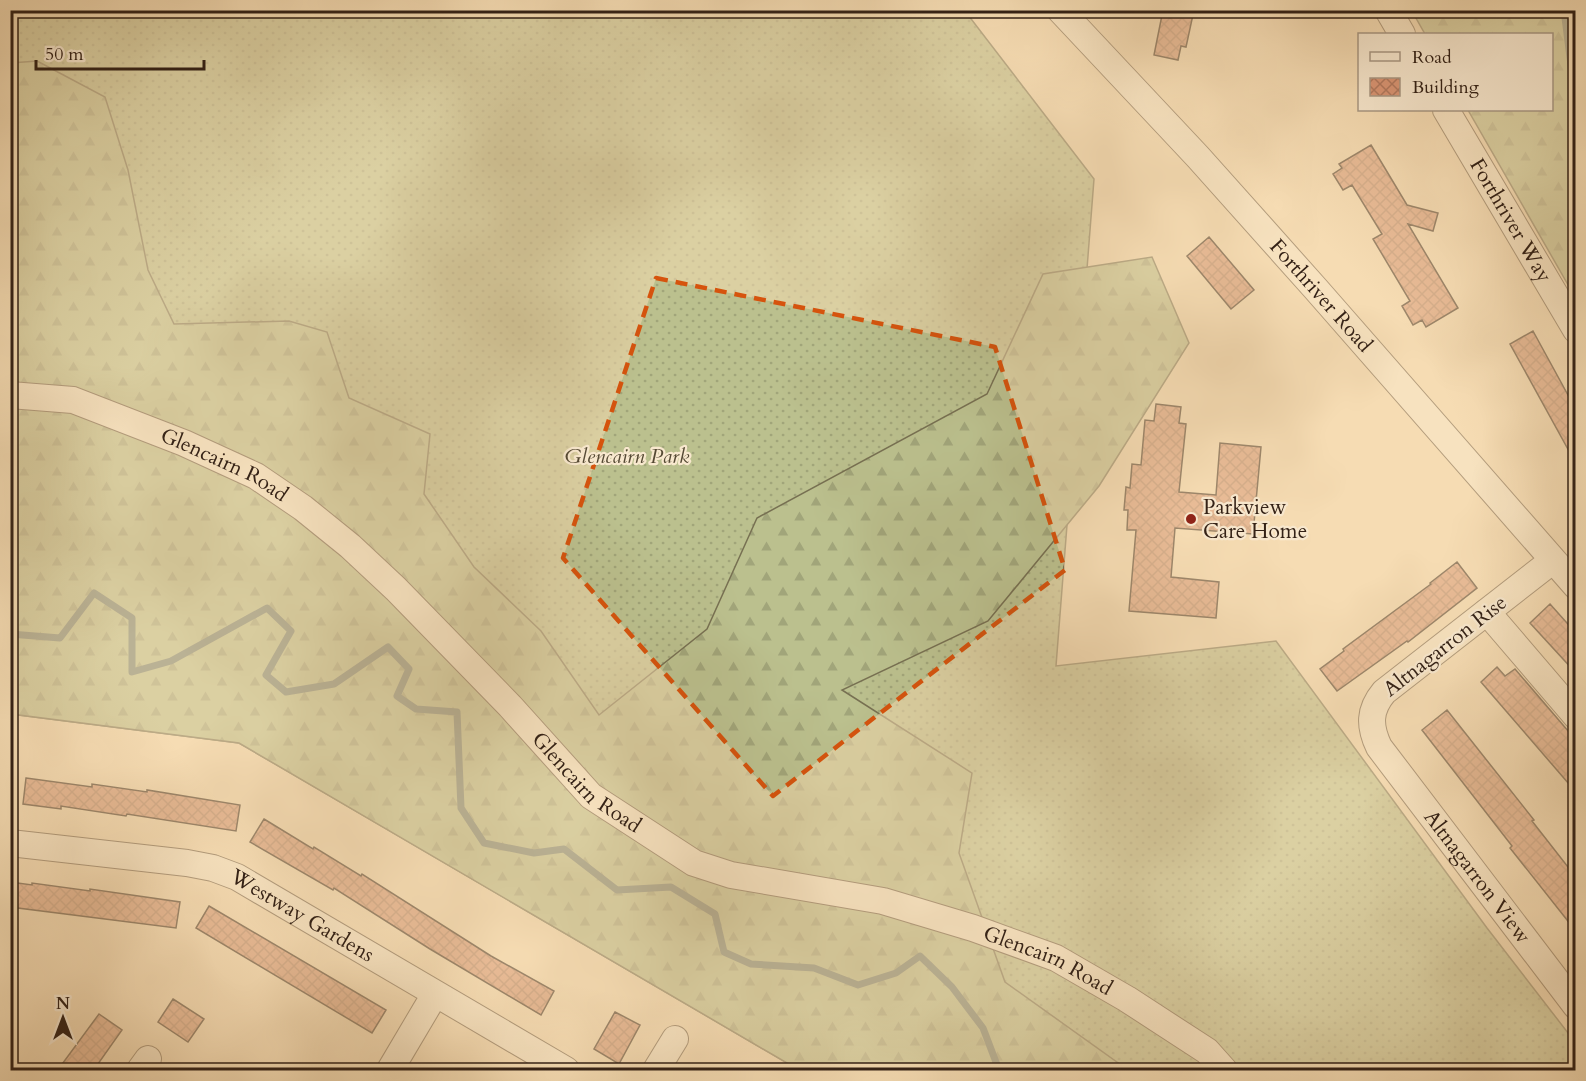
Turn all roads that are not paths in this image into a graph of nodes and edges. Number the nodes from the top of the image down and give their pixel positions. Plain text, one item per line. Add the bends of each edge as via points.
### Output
1 (1060, 10) edge
2 (1388, 10) edge
3 (1401, 33) edge
4 (1447, 111) edge
5 (1575, 330) edge
6 (10, 396) edge
7 (1552, 561) junction
8 (1575, 586) edge
9 (1487, 612) junction
10 (1575, 716) edge
11 (1379, 747) joint
12 (10, 843) edge
13 (435, 994) junction
14 (1575, 1006) edge
15 (675, 1038) dead end
16 (390, 1071) edge
17 (566, 1071) edge
18 (656, 1071) edge
19 (1224, 1071) edge

1 - 7 street, Forthriver Road via 1315,288
2 - 3 street
4 - 5 street, Forthriver Way
6 - 19 street, Glencairn Road via 73,400 256,476 303,508 396,589 591,796 694,863 731,875 883,901 1056,958 1207,1051
7 - 8 street, Forthriver Road
7 - 9 street, Altnagarron Rise
9 - 10 street
9 - 11 street, Altnagarron Rise via 1380,697 1371,724
11 - 14 street, Altnagarron View
12 - 13 street, Westway Gardens via 213,868 237,878
13 - 16 street
13 - 17 street, Westway Gardens
15 - 18 street

